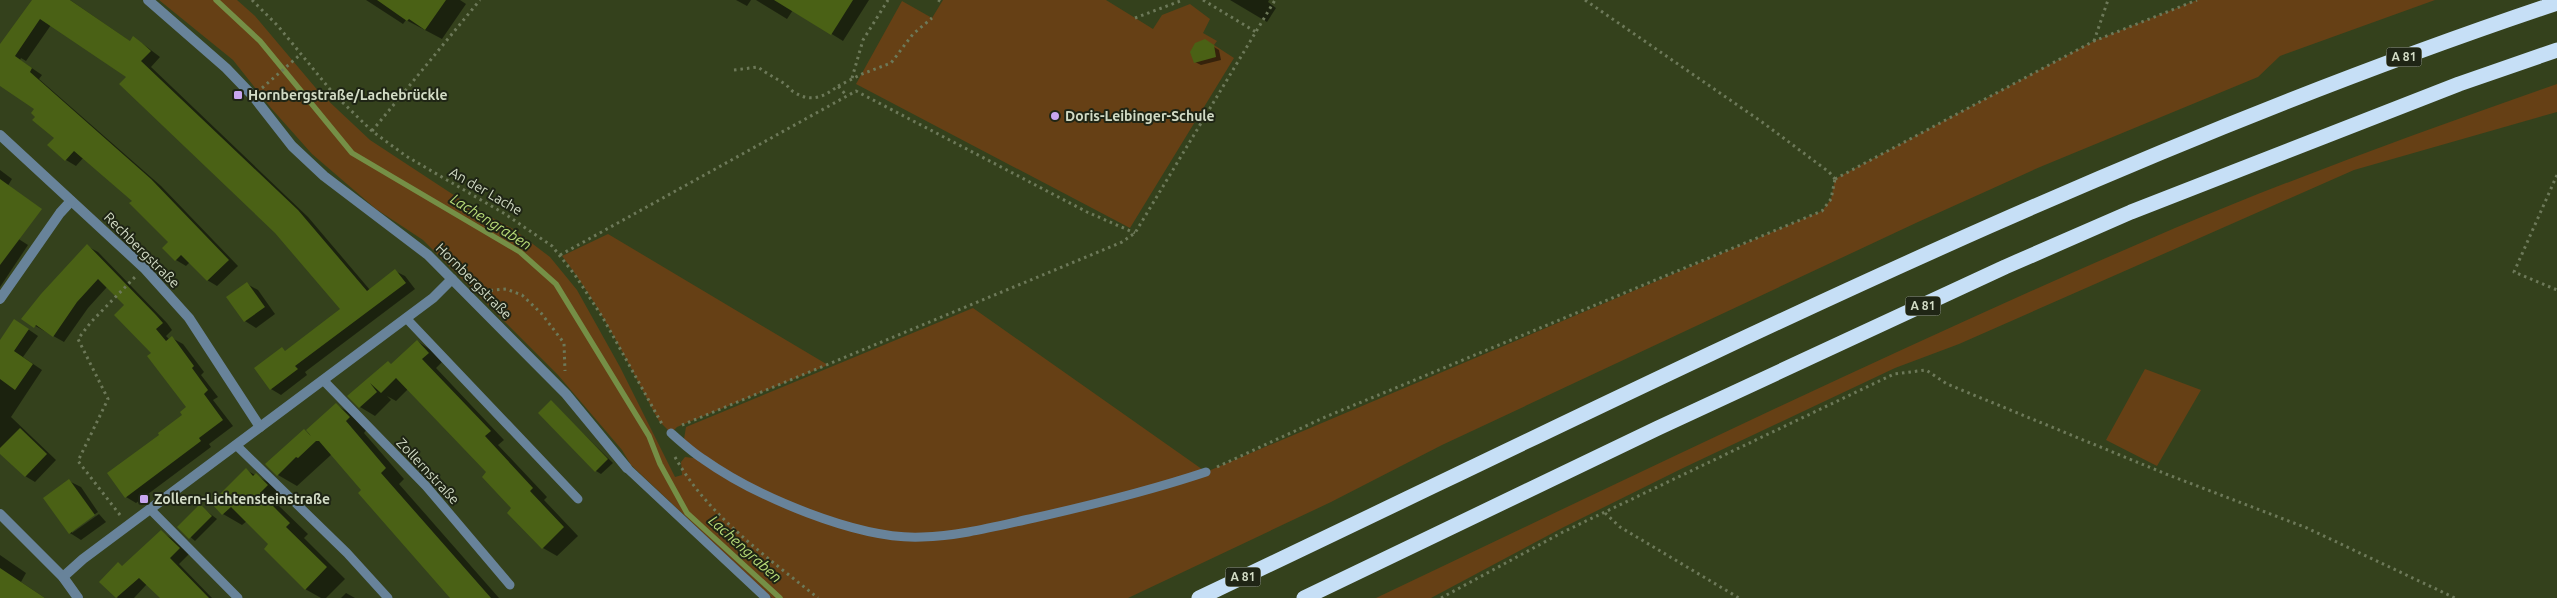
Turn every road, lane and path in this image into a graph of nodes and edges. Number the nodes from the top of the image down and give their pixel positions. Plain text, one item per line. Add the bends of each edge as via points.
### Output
1 (148, 0) edge
2 (252, 0) edge
3 (480, 0) edge
4 (888, 0) edge
5 (1183, 0) edge
6 (1203, 0) edge
7 (1275, 0) edge
8 (1585, 0) edge
9 (2108, 0) edge
10 (2197, 0) edge
11 (2557, 3) edge
12 (932, 18) dead end
13 (1135, 18) dead end
14 (1256, 32) junction
15 (2094, 41) junction
16 (2557, 50) edge
17 (302, 54) junction
18 (734, 70) dead end
19 (852, 78) junction
20 (838, 86) junction
21 (253, 96) junction
22 (847, 96) junction
23 (372, 131) junction
24 (0, 135) edge
25 (2557, 175) edge
26 (1835, 179) junction
27 (71, 201) junction
28 (1134, 233) junction
29 (560, 255) junction
30 (144, 268) junction
31 (452, 279) junction
32 (2557, 290) edge
33 (466, 293) junction
34 (0, 299) edge
35 (406, 318) junction
36 (323, 380) junction
37 (566, 394) junction
38 (260, 427) junction
39 (671, 433) junction
40 (236, 445) junction
41 (627, 468) joint
42 (1206, 472) joint
43 (578, 499) dead end
44 (150, 509) junction
45 (1605, 513) junction
46 (0, 514) edge
47 (128, 525) junction
48 (63, 577) junction
49 (510, 585) dead end
50 (78, 598) edge
51 (238, 598) edge
52 (388, 598) edge
53 (766, 598) edge
54 (818, 598) edge
55 (1199, 598) edge
56 (1304, 598) edge
57 (1441, 598) edge
58 (1739, 598) edge
59 (2455, 598) edge

1 - 21 street, Hornbergstraße
2 - 17 path, An der Lache
3 - 23 path
4 - 19 path via 863,40
5 - 13 path
6 - 14 path
7 - 14 path
8 - 26 path via 1762,122
9 - 15 path
10 - 15 path
11 - 55 highway, A 81 via 2291,99 2071,190 1878,276
12 - 19 path via 913,34 891,63
14 - 28 path
15 - 26 path
16 - 56 highway, A 81 via 2459,84 2122,216 1658,428
17 - 21 path
17 - 23 path, An der Lache via 333,93
18 - 20 path via 758,67 793,92 815,99
19 - 20 path
20 - 22 path
21 - 31 street, Hornbergstraße via 292,146 324,176 428,254
22 - 28 path via 856,91
22 - 29 path
23 - 29 path, An der Lache via 426,169 527,228
24 - 27 street, Rechbergstraße
25 - 32 path via 2514,272
26 - 42 path via 1831,199 1822,211 1323,418
27 - 30 street, Rechbergstraße
27 - 34 street
28 - 39 path via 1122,242 677,427
29 - 39 path, An der Lache via 603,318 659,421
30 - 38 street, Rechbergstraße via 189,318
30 - 47 path via 78,339 108,399 78,462
31 - 33 street, Hornbergstraße
31 - 35 street
33 - 37 street, Hornbergstraße
33 - 37 path via 506,289 522,295 541,313 564,343
35 - 36 street
35 - 43 lane
36 - 38 street
36 - 49 lane, Zollernstraße via 426,486
37 - 41 street, Hornbergstraße
38 - 40 street
39 - 42 lane via 710,464 767,494 862,530 897,536 921,537 973,531 1120,499
39 - 54 path via 672,450 698,491 759,551
40 - 44 street
40 - 52 lane via 347,553
41 - 53 lane, Hornbergstraße
44 - 47 street
44 - 51 lane
45 - 57 path
45 - 58 path via 1620,527
45 - 59 path via 1894,374 1926,370 1947,384 2307,528
46 - 48 street
47 - 48 street
48 - 50 street

